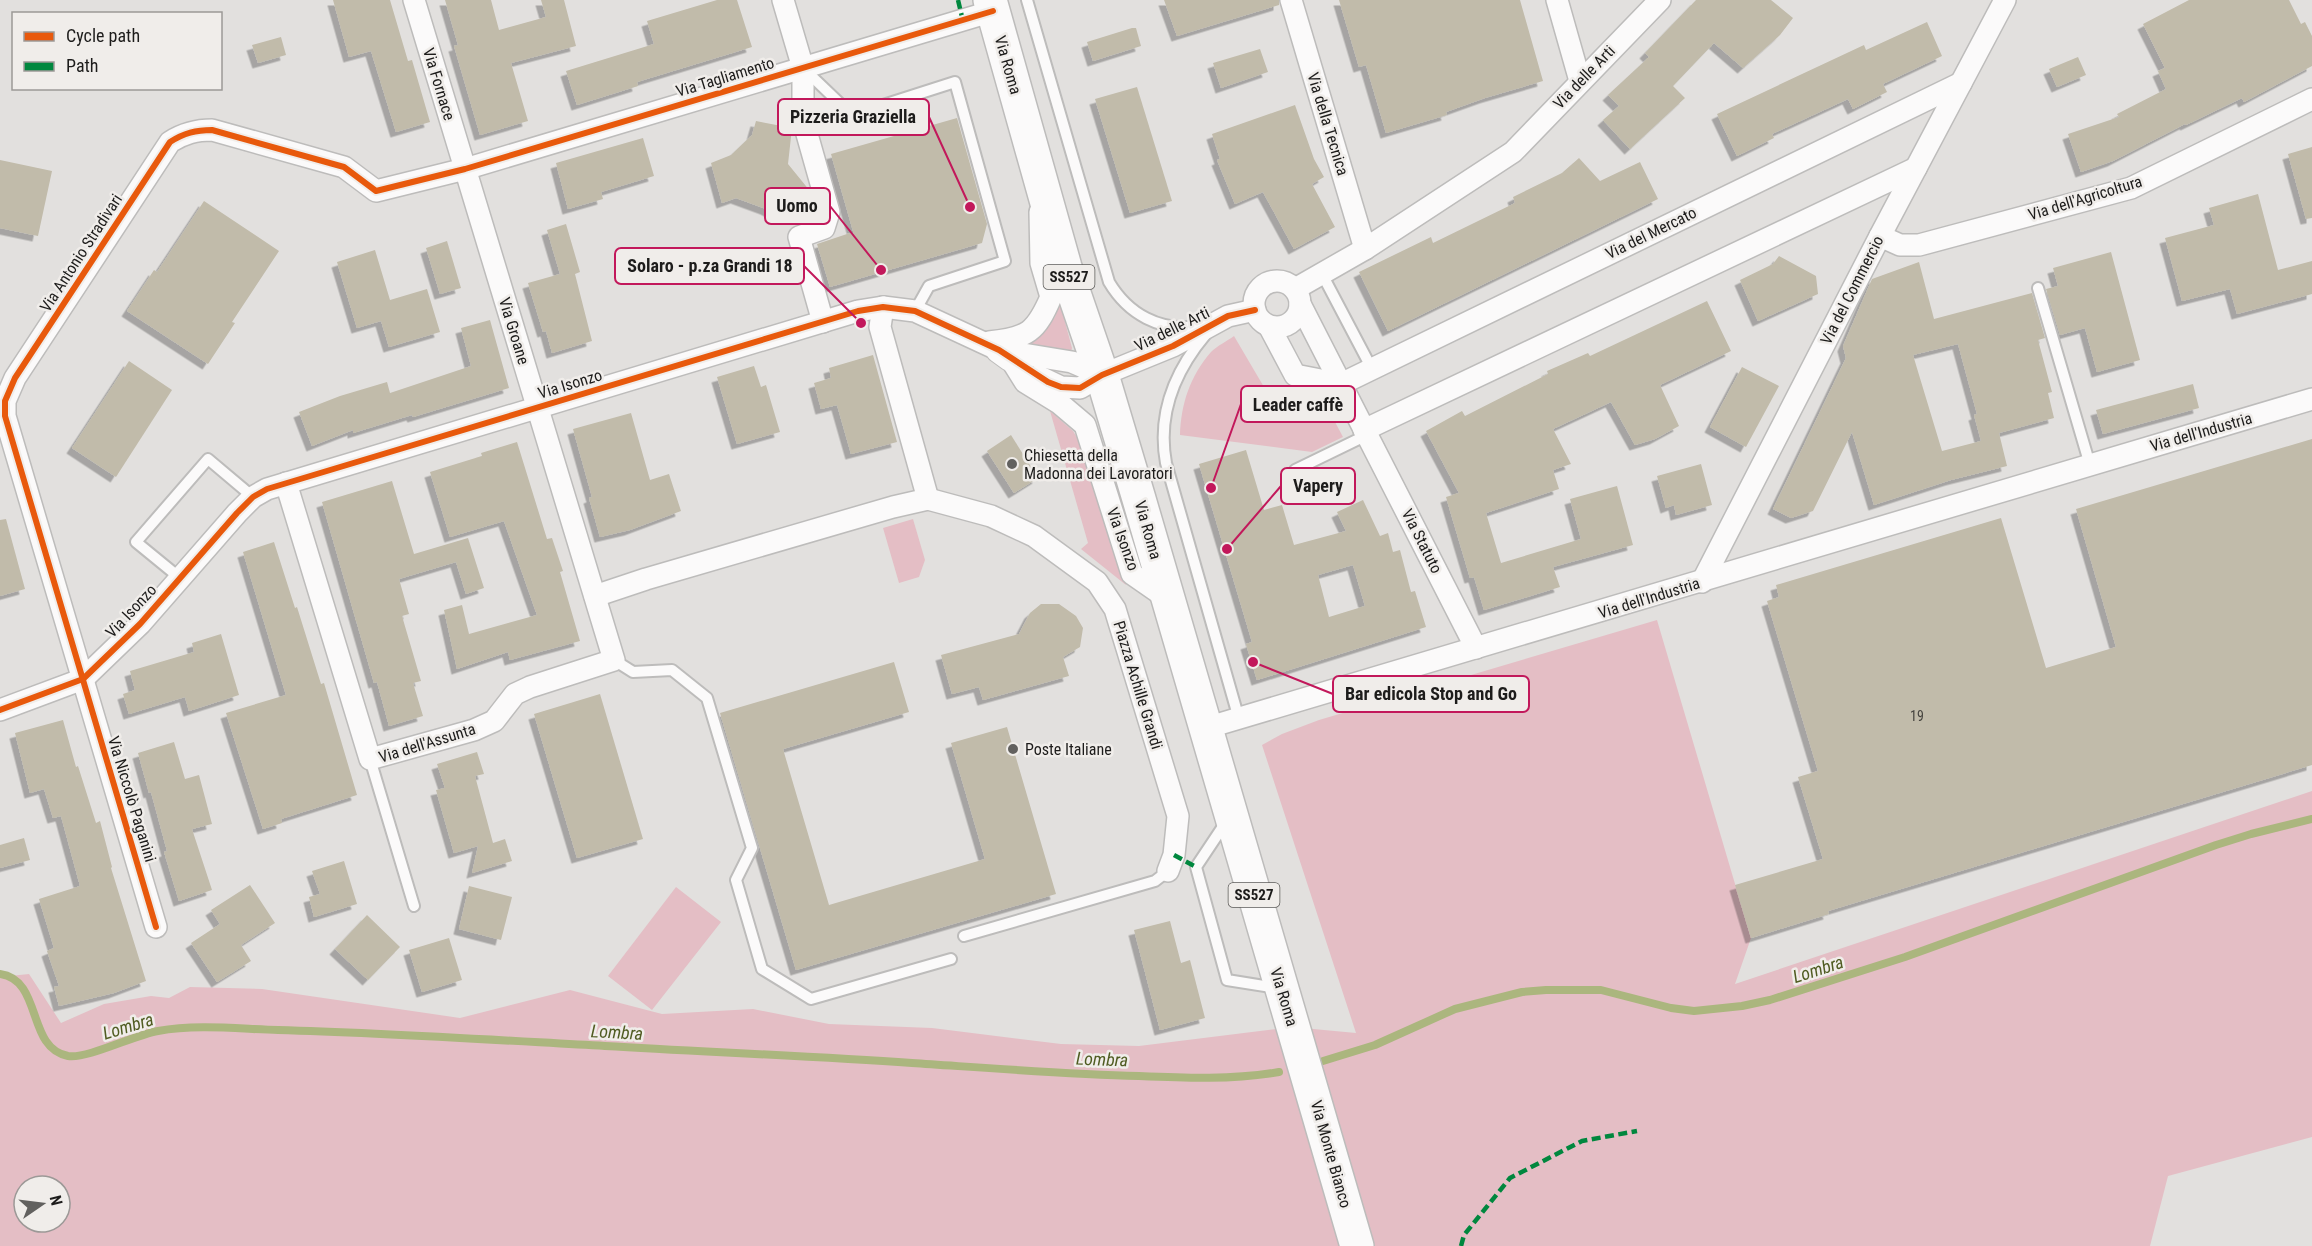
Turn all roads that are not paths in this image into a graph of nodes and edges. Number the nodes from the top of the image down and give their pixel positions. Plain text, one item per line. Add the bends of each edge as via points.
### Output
1 (414, 0) edge
2 (783, 0) edge
3 (1027, 0) edge
4 (1291, 0) edge
5 (1557, 0) edge
6 (1660, 0) edge
7 (2005, 0) edge
8 (991, 6) edge
9 (803, 68) junction
10 (1580, 81) junction
11 (1960, 82) junction
12 (2312, 99) edge
13 (1916, 168) junction
14 (465, 169) junction
15 (1040, 178) junction
16 (1880, 236) junction
17 (1365, 249) junction
18 (1322, 274) junction
19 (2038, 288) dead end
20 (1297, 296) junction
21 (883, 307) junction
22 (1255, 310) junction
23 (915, 311) junction
24 (822, 322) junction
25 (1216, 323) junction
26 (1269, 326) junction
27 (997, 350) junction
28 (1372, 369) junction
29 (1102, 375) junction
30 (1341, 384) junction
31 (2312, 399) edge
32 (538, 408) junction
33 (1366, 432) junction
34 (2090, 465) junction
35 (1295, 470) dead end
36 (286, 483) junction
37 (253, 497) junction
38 (928, 499) junction
39 (180, 579) junction
40 (1702, 582) junction
41 (595, 596) junction
42 (1168, 598) junction
43 (1476, 648) junction
44 (614, 660) junction
45 (83, 680) junction
46 (0, 710) edge
47 (1239, 719) junction
48 (1206, 728) junction
49 (370, 759) junction
50 (1231, 814) junction
51 (1168, 871) joint
52 (414, 906) dead end
53 (156, 927) dead end
54 (964, 936) dead end
55 (951, 959) dead end
56 (1281, 988) junction
57 (1304, 1062) joint
58 (1357, 1246) edge

1 - 14 street, Via Fornace
2 - 9 street
3 - 25 lane via 1109,282 1118,297 1151,322 1173,327
4 - 17 street, Via della Tecnica
5 - 10 street
6 - 10 street, Via delle Arti
7 - 11 street, Via del Commercio
8 - 9 street, Via Tagliamento
8 - 15 main road, Via Roma / SS527
9 - 14 street, Via Tagliamento
9 - 23 lane via 852,115 955,82 1005,261 929,286
9 - 24 street via 803,120 829,212 824,228 799,237
10 - 17 street, Via delle Arti via 1513,152
11 - 13 street, Via del Commercio
11 - 28 street, Via del Mercato
12 - 16 street, Via dell'Agricoltura via 2131,188 1919,245 1900,245
13 - 16 street, Via del Commercio
13 - 33 street
14 - 32 street, Via Groane
14 - 45 street, Via Antonio Stradivari via 376,191 344,167 212,130 196,130 170,142 15,378 5,401 5,416
15 - 27 street via 1041,262 1051,297 1041,320
15 - 29 main road, Via Roma / SS527
16 - 40 street, Via del Commercio
17 - 18 street, Via delle Arti
18 - 20 street, Via delle Arti
18 - 28 lane
19 - 34 lane
20 - 22 street via 1282,281 1267,283 1256,294
20 - 26 street via 1299,311 1291,323
20 - 30 street, Via Statuto
21 - 23 street, Via Isonzo
21 - 24 street, Via Isonzo
21 - 38 street via 880,327
22 - 25 street, Via delle Arti
22 - 26 street
23 - 27 street, Via Isonzo
24 - 32 street, Via Isonzo
25 - 29 street, Via delle Arti via 1173,346
25 - 47 lane via 1196,347 1174,387 1166,408 1163,446
26 - 30 street via 1295,375
27 - 29 street, Via Isonzo via 1061,387 1080,388
27 - 42 street, Via Isonzo via 1025,382 1085,425 1132,574
28 - 30 street, Via del Mercato
29 - 42 main road, Via Roma / SS527
30 - 33 street, Via Statuto
31 - 34 street, Via dell'Industria
32 - 36 street, Via Isonzo
32 - 41 street, Via Groane
33 - 35 lane
33 - 43 street, Via Statuto
34 - 40 street, Via dell'Industria
36 - 37 street, Via Isonzo
36 - 49 street, Via dell'Assunta
37 - 39 street, Via Isonzo
37 - 39 lane via 208,459 136,542
38 - 41 street, Piazza Achille Grandi
38 - 51 street, Piazza Achille Grandi via 991,516 1034,536 1097,582 1115,609 1178,816
39 - 45 street, Via Isonzo
40 - 43 street, Via dell'Industria
41 - 44 street
42 - 48 main road, Via Roma / SS527
43 - 47 street, Via dell'Industria
44 - 49 street, Via dell'Assunta via 515,694 494,721 474,730
44 - 55 lane via 633,672 672,670 707,698 752,848 736,880 762,969 811,999
45 - 46 street
45 - 53 street, Via Niccolò Paganini
47 - 48 street, Via dell'Industria
48 - 50 main road, Via Roma / SS527
49 - 52 lane
50 - 56 main road, Via Roma / SS527
50 - 56 lane via 1196,867 1227,980
51 - 54 lane via 1155,881
56 - 57 main road, Via Roma / SS527
57 - 58 main road, Via Monte Bianco / SS527

